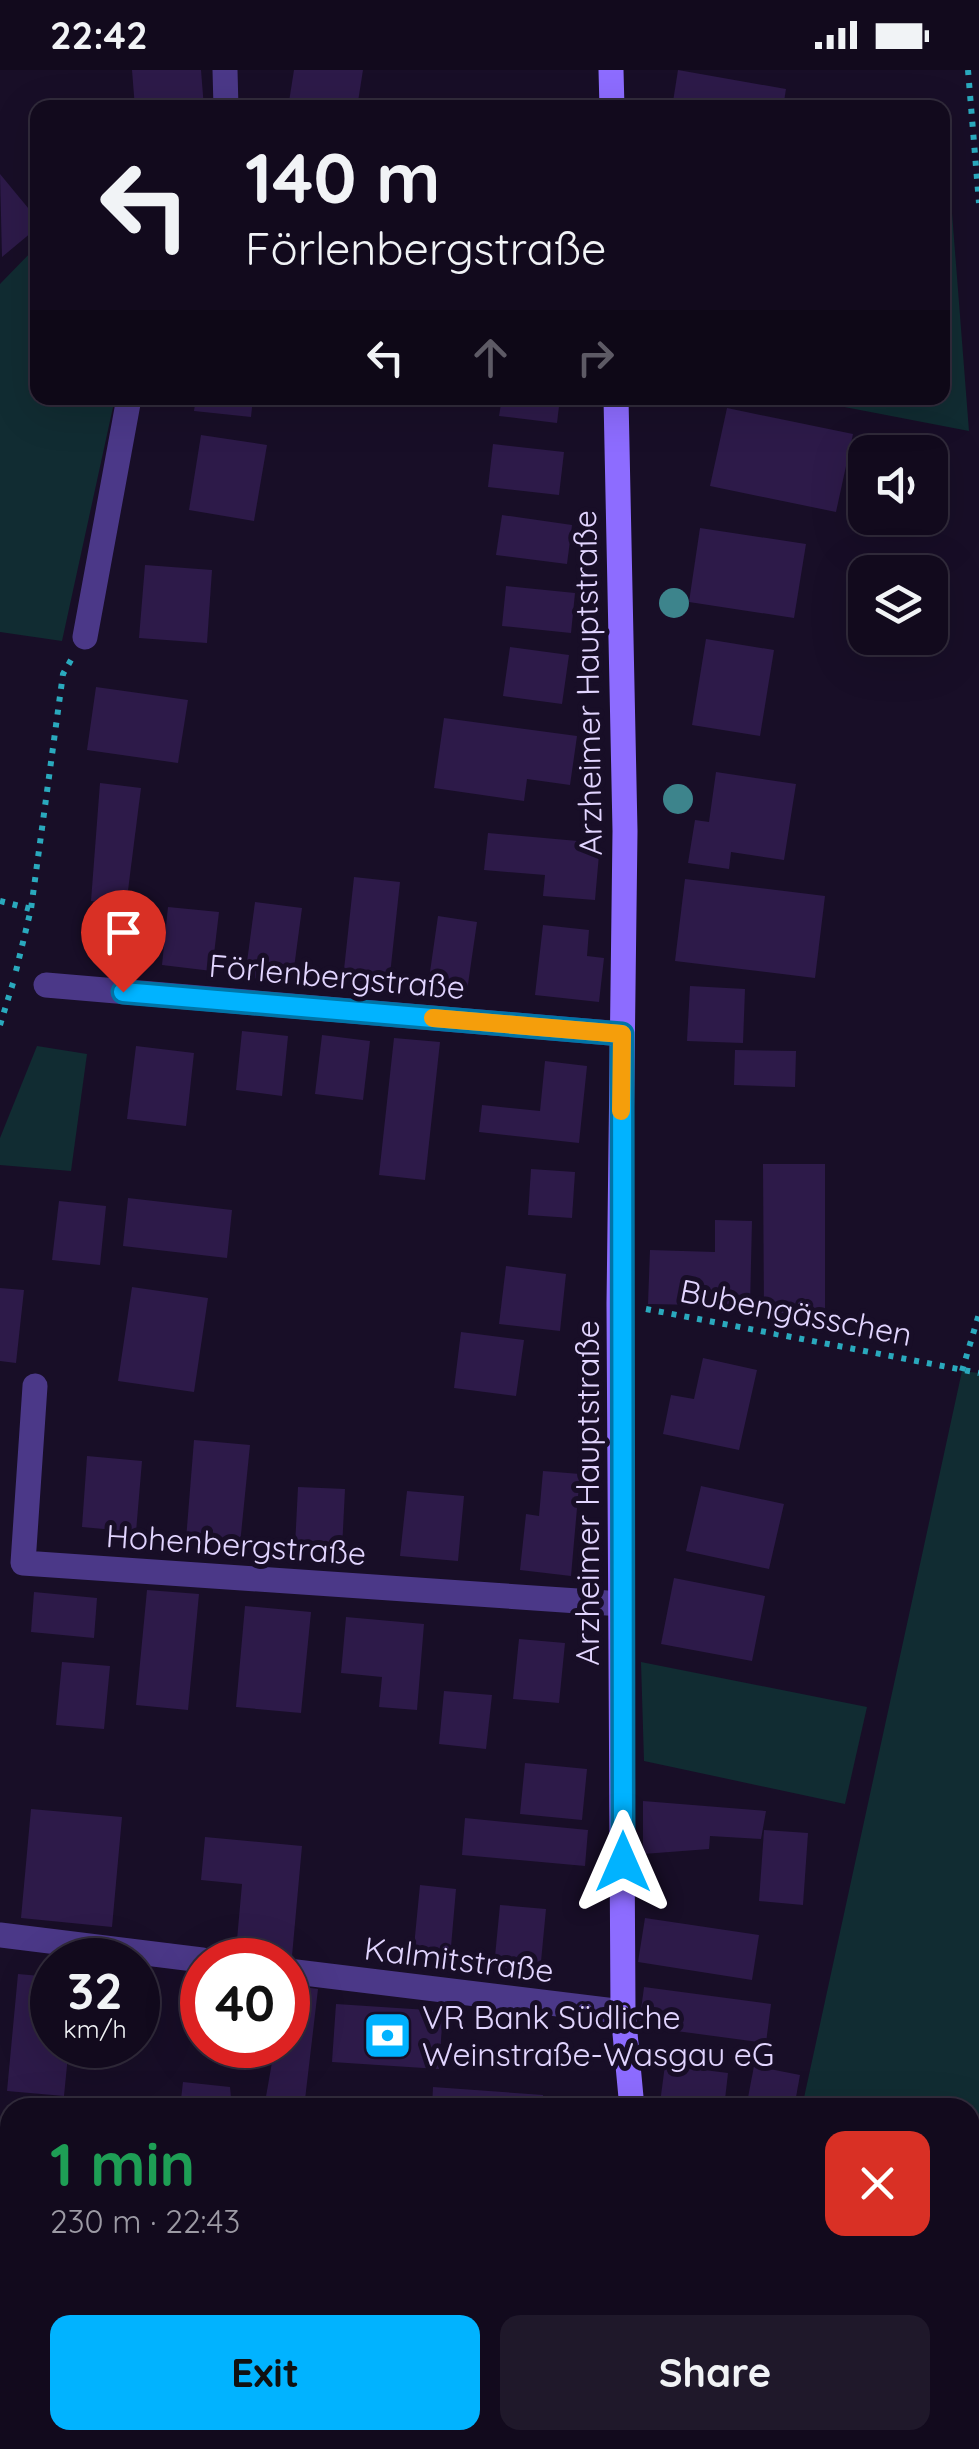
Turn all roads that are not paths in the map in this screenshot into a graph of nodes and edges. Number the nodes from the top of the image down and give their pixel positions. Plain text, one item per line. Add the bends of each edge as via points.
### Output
1 (225, 70) edge
2 (611, 70) edge
3 (226, 100) edge
4 (612, 100) edge
5 (127, 405) edge
6 (616, 405) edge
7 (85, 637) road end
8 (46, 985) dead end
9 (622, 1034) junction
10 (35, 1386) dead end
11 (622, 1604) junction
12 (0, 1935) edge
13 (180, 1957) edge
14 (310, 1974) edge
15 (623, 2012) junction
16 (631, 2098) edge

1 - 3 street
2 - 4 street
5 - 7 street
6 - 9 street, Arzheimer Hauptstraße
8 - 9 street, Förlenbergstraße
9 - 11 street, Arzheimer Hauptstraße
10 - 11 street, Hohenbergstraße via 23,1563
11 - 15 street, Arzheimer Hauptstraße
12 - 13 street
14 - 15 street, Kalmitstraße
15 - 16 street, Arzheimer Hauptstraße

